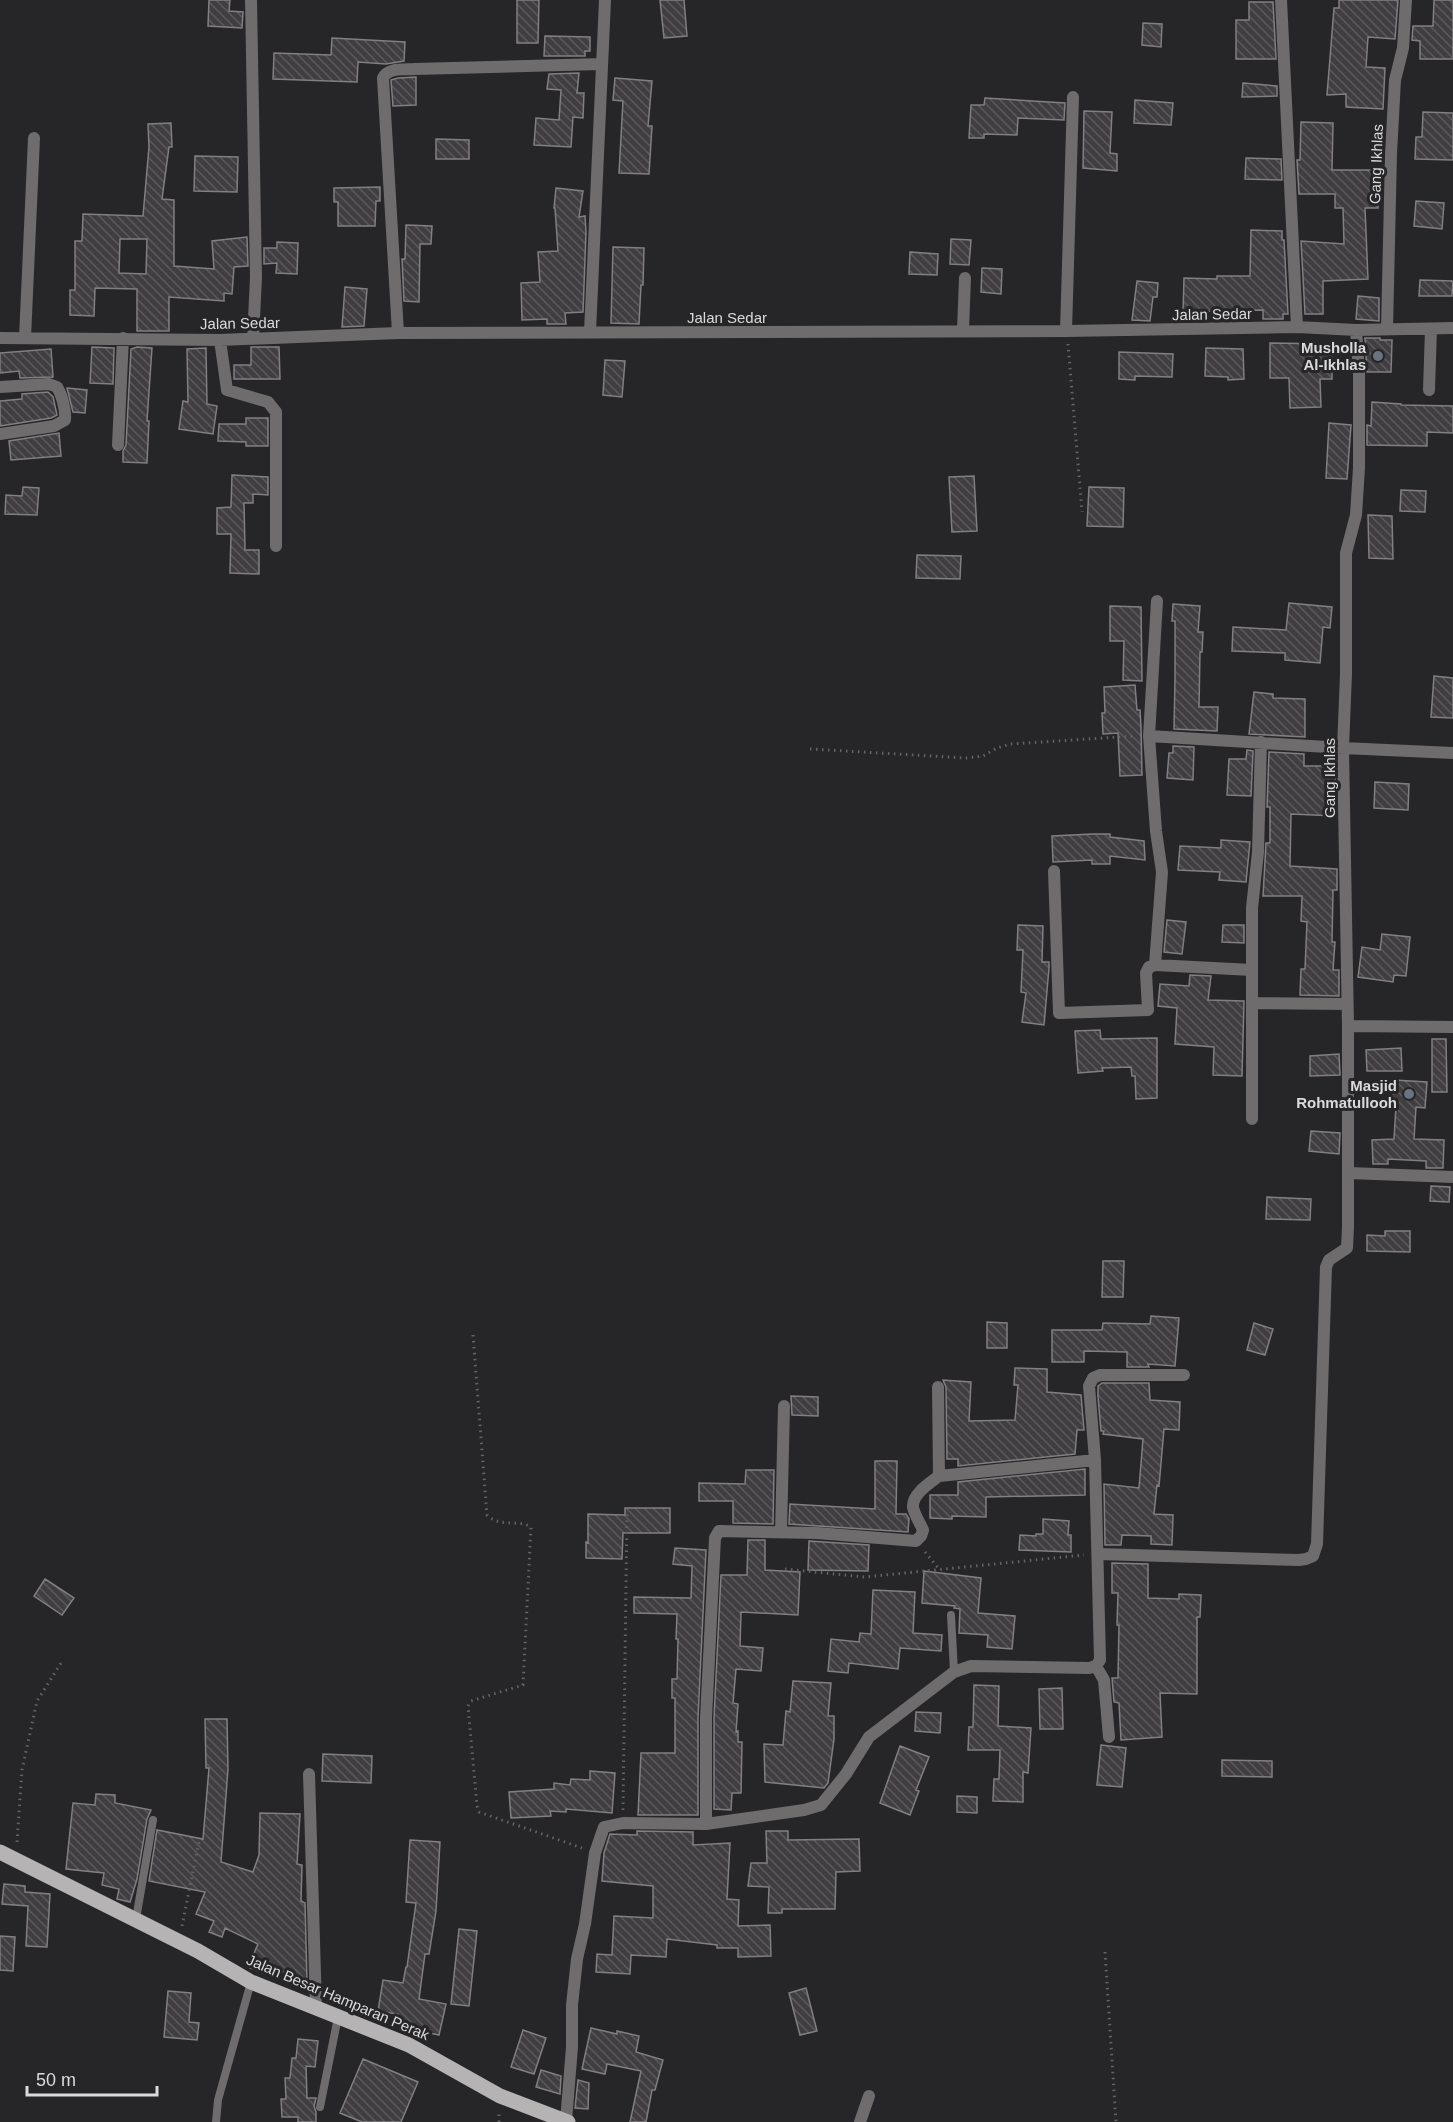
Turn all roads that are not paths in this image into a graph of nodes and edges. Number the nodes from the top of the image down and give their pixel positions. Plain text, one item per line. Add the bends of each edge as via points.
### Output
1 (251, 0) edge
2 (605, 0) edge
3 (1281, 0) edge
4 (1406, 0) edge
5 (601, 64) junction
6 (1073, 97) dead end
7 (34, 138) dead end
8 (965, 278) dead end
9 (1297, 327) junction
10 (1453, 328) edge
11 (1387, 329) junction
12 (1431, 329) junction
13 (963, 330) junction
14 (1356, 330) junction
15 (1066, 331) junction
16 (590, 332) junction
17 (398, 333) junction
18 (0, 338) edge
19 (25, 338) junction
20 (123, 338) junction
21 (253, 339) junction
22 (220, 340) junction
23 (0, 387) edge
24 (1429, 390) dead end
25 (0, 434) edge
26 (118, 445) dead end
27 (276, 546) dead end
28 (1157, 601) dead end
29 (1149, 736) junction
30 (1261, 742) junction
31 (1343, 748) junction
32 (1453, 753) edge
33 (1054, 871) dead end
34 (1155, 965) junction
35 (1252, 970) junction
36 (1252, 1003) junction
37 (1347, 1004) junction
38 (1348, 1026) junction
39 (1453, 1027) edge
40 (1252, 1119) dead end
41 (1349, 1173) junction
42 (1453, 1177) edge
43 (1184, 1375) dead end
44 (938, 1388) dead end
45 (784, 1406) dead end
46 (1095, 1460) junction
47 (939, 1476) junction
48 (781, 1532) junction
49 (1099, 1554) junction
50 (951, 1615) dead end
51 (1096, 1666) junction
52 (954, 1672) junction
53 (1109, 1737) dead end
54 (309, 1774) dead end
55 (153, 1820) dead end
56 (706, 1824) junction
57 (0, 1852) edge
58 (136, 1919) junction
59 (251, 1982) junction
60 (316, 2007) junction
61 (338, 2016) junction
62 (869, 2096) dead end
63 (320, 2107) dead end
64 (216, 2122) edge
65 (567, 2122) edge
66 (860, 2122) edge

1 - 21 street via 256,277
2 - 5 street
3 - 9 street
4 - 11 street, Gang Ikhlas via 1403,48 1394,91
5 - 16 street
5 - 17 street via 389,70 385,74
6 - 15 street
7 - 19 street
8 - 13 street
9 - 14 street, Jalan Sedar
9 - 15 street, Jalan Sedar
10 - 12 street, Jalan Sedar
11 - 12 street, Jalan Sedar
11 - 14 street, Jalan Sedar
12 - 24 street
13 - 15 street, Jalan Sedar
13 - 16 street, Jalan Sedar
14 - 31 street, Gang Ikhlas via 1359,468 1356,515 1346,553
16 - 17 street, Jalan Sedar
17 - 21 street, Jalan Sedar
18 - 19 street, Jalan Sedar
19 - 20 street, Jalan Sedar
20 - 22 street, Jalan Sedar
20 - 26 street
21 - 22 street, Jalan Sedar
22 - 27 street via 227,390 267,402 276,412
23 - 25 street via 57,387 66,414 65,420 54,426
28 - 29 street
29 - 30 street
29 - 34 street via 1162,872
30 - 31 street
30 - 35 street
31 - 32 street
31 - 37 street, Gang Ikhlas
33 - 34 street via 1059,1013 1148,1010 1146,973
34 - 35 street
35 - 36 street
36 - 37 street
36 - 40 street
37 - 38 street, Gang Ikhlas
38 - 39 street
38 - 41 street, Gang Ikhlas
41 - 42 street
41 - 49 street, Gang Ikhlas via 1347,1248 1329,1260 1326,1267 1317,1544 1313,1556 1299,1560
43 - 46 street via 1093,1378 1089,1386
44 - 47 street
45 - 48 street
46 - 47 street
46 - 49 street
47 - 48 street via 914,1501 913,1509 923,1530 916,1541
48 - 56 street via 729,1529 719,1531 715,1538 706,1718
49 - 51 street via 1100,1660
50 - 52 lane
51 - 52 street via 970,1666
51 - 53 street via 1104,1680
52 - 56 street via 869,1737 821,1805
54 - 60 street
55 - 58 lane
56 - 65 street via 623,1823 604,1827 595,1853 572,2005
57 - 58 main road, Jalan Besar Hamparan Perak
58 - 59 main road, Jalan Besar Hamparan Perak
59 - 60 main road, Jalan Besar Hamparan Perak
59 - 64 lane via 218,2100
60 - 61 main road, Jalan Besar Hamparan Perak
61 - 63 lane
61 - 65 main road, Jalan Besar Hamparan Perak via 409,2045 500,2096
62 - 66 street

